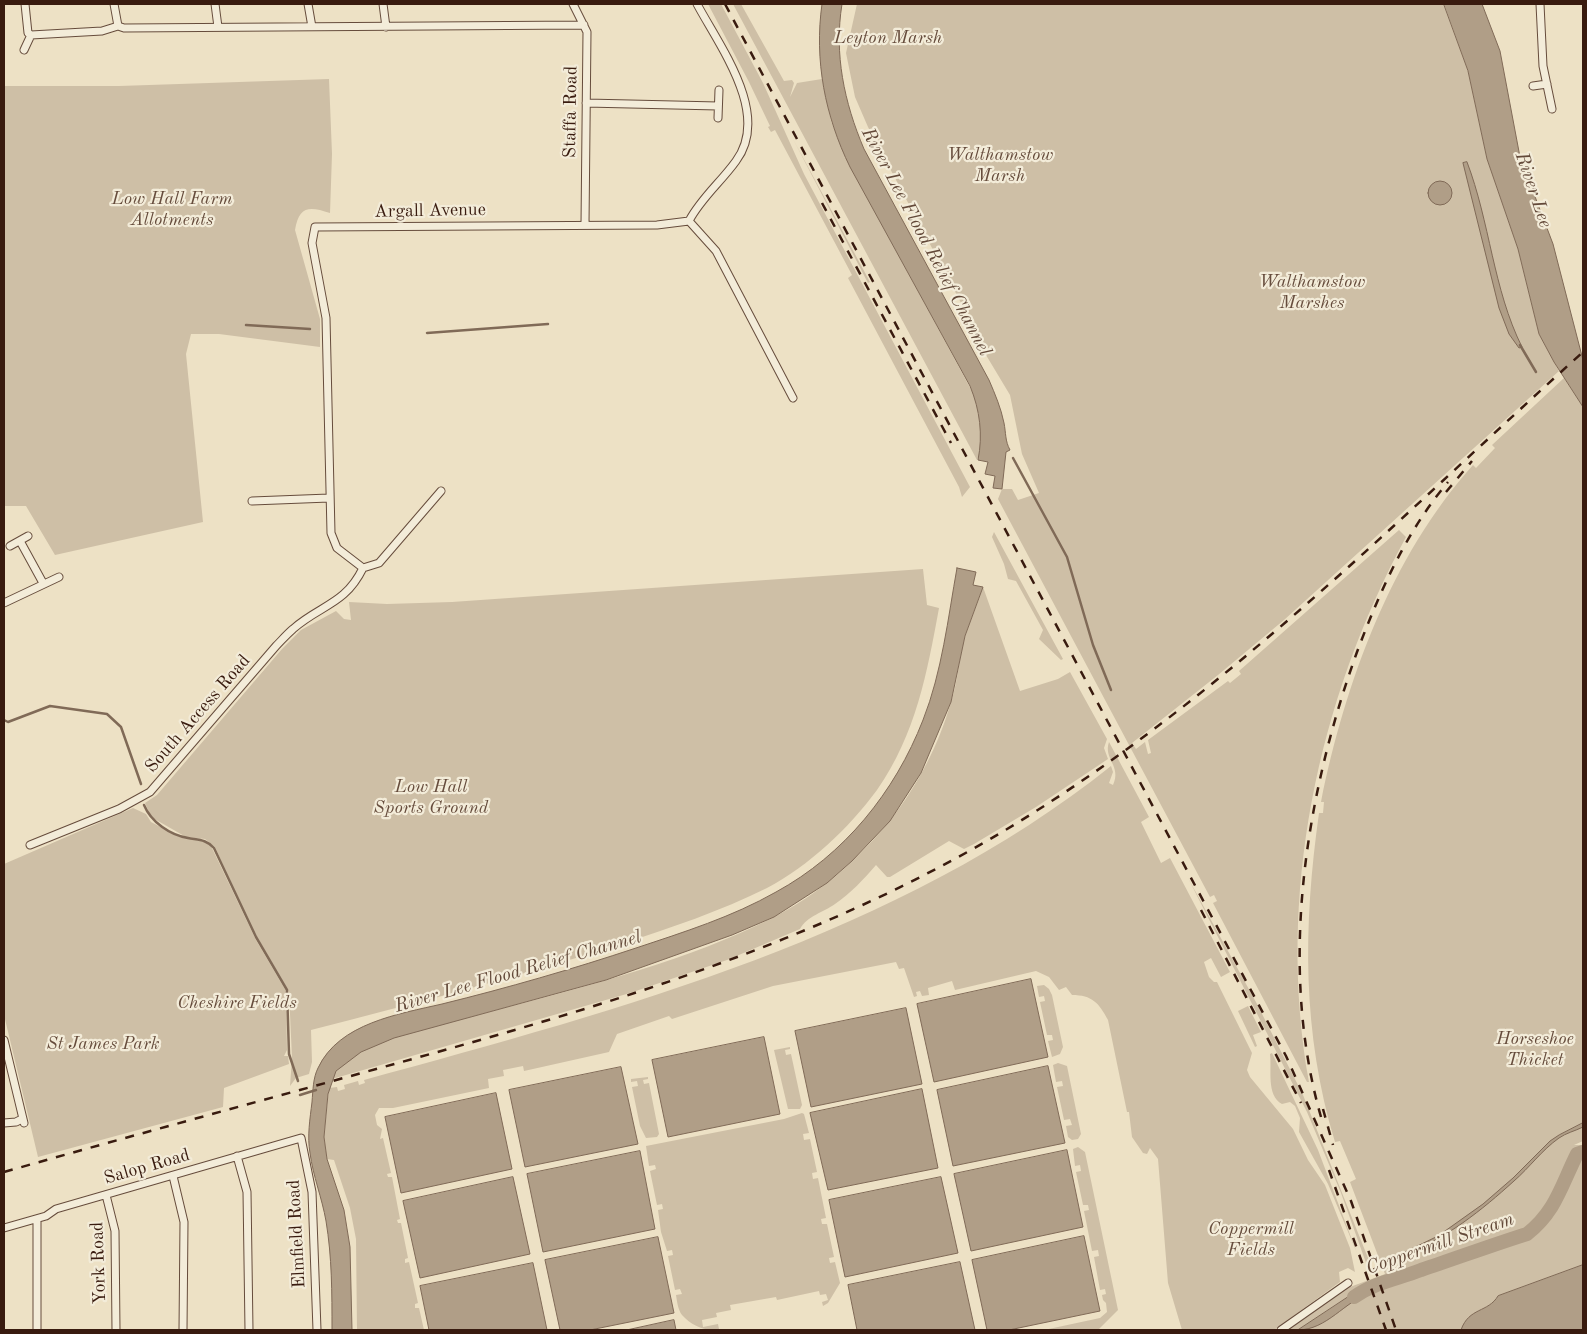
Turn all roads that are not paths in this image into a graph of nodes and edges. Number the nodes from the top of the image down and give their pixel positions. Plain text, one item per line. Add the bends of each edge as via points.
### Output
1 (26, 4) edge
2 (114, 4) edge
3 (215, 4) edge
4 (308, 4) edge
5 (383, 4) edge
6 (573, 4) edge
7 (697, 4) edge
8 (1540, 4) edge
9 (584, 25) junction
10 (118, 26) junction
11 (218, 27) junction
12 (312, 27) junction
13 (386, 27) junction
14 (31, 35) junction
15 (24, 50) dead end
16 (1547, 84) junction
17 (1533, 86) dead end
18 (719, 90) dead end
19 (586, 103) junction
20 (718, 106) junction
21 (1552, 109) dead end
22 (718, 118) dead end
23 (689, 221) junction
24 (585, 224) junction
25 (794, 398) dead end
26 (441, 491) dead end
27 (329, 498) junction
28 (252, 501) dead end
29 (28, 536) dead end
30 (20, 540) junction
31 (10, 546) dead end
32 (364, 568) junction
33 (59, 577) dead end
34 (44, 583) junction
35 (4, 603) edge
36 (30, 845) dead end
37 (4, 1040) edge
38 (6, 1056) edge
39 (4, 1123) edge
40 (301, 1138) joint
41 (237, 1156) junction
42 (173, 1176) junction
43 (106, 1194) junction
44 (37, 1219) junction
45 (4, 1228) edge
46 (1348, 1283) dead end
47 (37, 1330) edge
48 (116, 1330) edge
49 (183, 1330) edge
50 (249, 1330) edge
51 (317, 1330) edge
52 (1281, 1330) edge

1 - 14 street via 28,33
2 - 10 street
3 - 11 street
4 - 12 street
5 - 13 street
6 - 9 street, Staffa Road
7 - 23 street via 737,80 749,120 741,153
8 - 16 street
9 - 13 street
9 - 19 street, Staffa Road via 587,32
10 - 11 street
10 - 14 street via 102,32
11 - 12 street
12 - 13 street
14 - 15 street
16 - 17 street
16 - 21 street
18 - 20 street
19 - 20 street
19 - 24 street, Staffa Road
20 - 22 street
23 - 24 street, Argall Avenue via 657,225
23 - 25 street via 716,251
24 - 27 street, Argall Avenue via 315,227 312,243 326,318
26 - 32 street, South Access Road via 382,560
27 - 28 street
27 - 32 street via 334,543
29 - 30 street
30 - 31 street
30 - 34 street
32 - 36 street, South Access Road via 343,597 293,629 280,642 150,792 119,809
33 - 34 street
34 - 35 street
37 - 38 street
38 - 39 street via 23,1121
40 - 41 street, Salop Road
40 - 51 street, Elmfield Road via 312,1192
41 - 42 street, Salop Road
41 - 50 street via 247,1192
42 - 43 street, Salop Road
42 - 49 street via 184,1222
43 - 44 street, Salop Road
43 - 48 street, York Road via 115,1231
44 - 45 street, Salop Road
44 - 47 street
46 - 52 street

